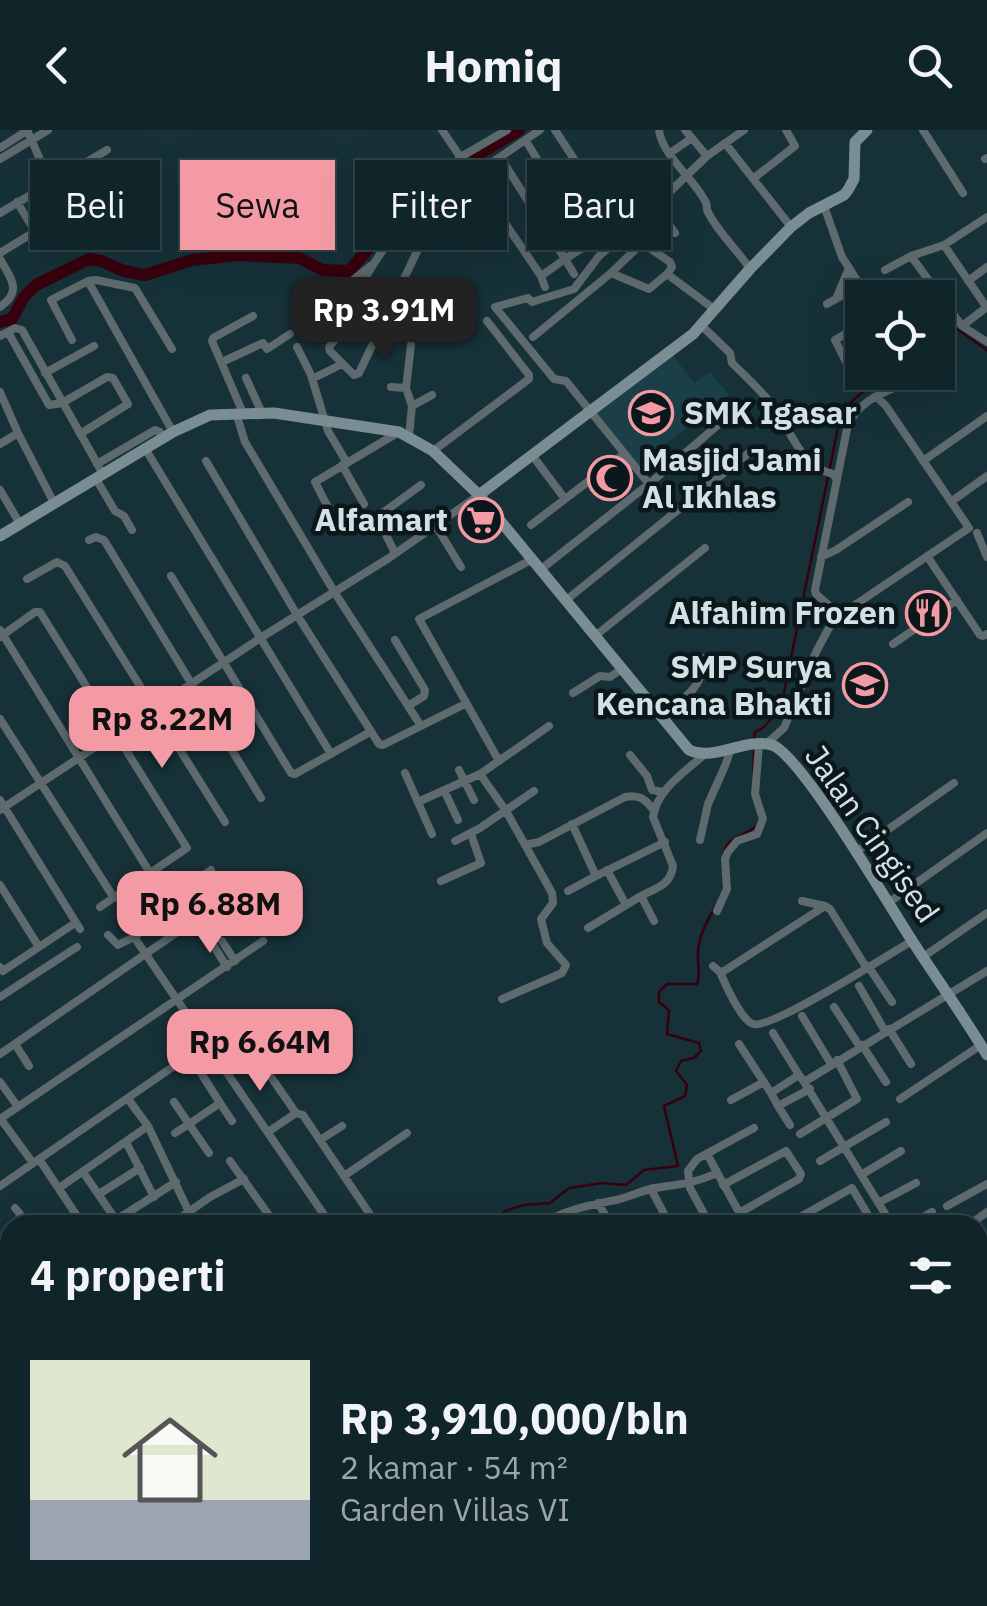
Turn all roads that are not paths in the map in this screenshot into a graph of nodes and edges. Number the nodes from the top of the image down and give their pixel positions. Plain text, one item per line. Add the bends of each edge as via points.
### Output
1 (28, 130) edge
2 (48, 130) edge
3 (442, 130) edge
4 (507, 130) edge
5 (540, 130) edge
6 (555, 130) edge
7 (659, 130) edge
8 (744, 130) edge
9 (799, 130) edge
10 (868, 130) edge
11 (923, 130) edge
12 (788, 133) edge
13 (688, 134) edge
14 (33, 139) junction
15 (526, 142) junction
16 (726, 144) junction
17 (0, 148) edge
18 (107, 150) dead end
19 (670, 153) junction
20 (707, 156) junction
21 (500, 157) junction
22 (0, 159) edge
23 (460, 159) joint
24 (41, 160) edge
25 (89, 160) edge
26 (495, 160) edge
27 (537, 160) edge
28 (575, 160) edge
29 (685, 176) junction
30 (754, 178) junction
31 (671, 191) edge
32 (963, 192) dead end
33 (30, 194) edge
34 (17, 202) junction
35 (824, 206) junction
36 (0, 212) edge
37 (987, 216) edge
38 (30, 223) edge
39 (978, 223) junction
40 (507, 226) edge
41 (791, 227) junction
42 (671, 229) edge
43 (30, 233) edge
44 (674, 233) dead end
45 (987, 235) edge
46 (944, 245) junction
47 (386, 250) edge
48 (417, 250) edge
49 (581, 250) edge
50 (606, 250) edge
51 (0, 256) edge
52 (911, 256) junction
53 (565, 260) junction
54 (376, 263) junction
55 (987, 267) edge
56 (849, 268) junction
57 (750, 269) junction
58 (886, 270) dead end
59 (611, 273) junction
60 (574, 274) dead end
61 (667, 274) junction
62 (540, 276) junction
63 (857, 280) edge
64 (88, 281) junction
65 (968, 281) junction
66 (545, 287) dead end
67 (845, 293) edge
68 (542, 299) junction
69 (354, 300) junction
70 (0, 307) edge
71 (987, 307) edge
72 (714, 308) junction
73 (254, 316) dead end
74 (558, 317) junction
75 (362, 318) junction
76 (487, 321) dead end
77 (701, 325) junction
78 (962, 326) junction
79 (378, 331) junction
80 (3, 334) edge
81 (290, 334) dead end
82 (845, 334) edge
83 (533, 337) dead end
84 (72, 340) dead end
85 (987, 342) edge
86 (411, 345) dead end
87 (94, 346) dead end
88 (297, 347) dead end
89 (172, 349) dead end
90 (845, 360) edge
91 (222, 362) junction
92 (342, 364) junction
93 (46, 374) junction
94 (318, 376) dead end
95 (246, 378) dead end
96 (391, 387) dead end
97 (406, 388) junction
98 (886, 390) edge
99 (13, 391) dead end
100 (432, 395) dead end
101 (1, 396) edge
102 (878, 398) junction
103 (746, 402) dead end
104 (62, 403) junction
105 (412, 406) junction
106 (589, 411) junction
107 (240, 413) junction
108 (262, 413) junction
109 (987, 416) edge
110 (324, 419) junction
111 (18, 434) junction
112 (80, 434) junction
113 (404, 434) junction
114 (168, 436) junction
115 (0, 444) edge
116 (146, 450) junction
117 (433, 451) junction
118 (750, 452) dead end
119 (624, 454) junction
120 (532, 455) junction
121 (206, 461) dead end
122 (923, 461) junction
123 (344, 464) junction
124 (99, 472) junction
125 (832, 475) junction
126 (987, 476) edge
127 (649, 484) junction
128 (421, 485) dead end
129 (0, 490) edge
130 (478, 495) junction
131 (566, 499) junction
132 (908, 502) dead end
133 (952, 502) junction
134 (54, 504) junction
135 (364, 504) dead end
136 (334, 519) dead end
137 (20, 524) junction
138 (531, 525) dead end
139 (436, 526) junction
140 (132, 530) dead end
141 (978, 531) edge
142 (0, 536) edge
143 (89, 540) dead end
144 (705, 548) dead end
145 (395, 553) junction
146 (926, 556) junction
147 (987, 556) edge
148 (821, 557) junction
149 (536, 565) junction
150 (461, 566) dead end
151 (171, 576) dead end
152 (26, 579) dead end
153 (335, 592) junction
154 (956, 600) junction
155 (565, 601) junction
156 (297, 615) junction
157 (842, 616) junction
158 (1, 634) edge
159 (987, 634) edge
160 (595, 636) junction
161 (260, 639) junction
162 (395, 640) dead end
163 (893, 644) dead end
164 (704, 658) dead end
165 (222, 663) junction
166 (622, 669) junction
167 (192, 684) junction
168 (573, 694) dead end
169 (466, 704) junction
170 (151, 705) junction
171 (408, 706) junction
172 (660, 717) junction
173 (0, 718) edge
174 (421, 726) junction
175 (549, 726) dead end
176 (370, 732) junction
177 (117, 733) junction
178 (759, 745) junction
179 (731, 749) junction
180 (332, 754) junction
181 (630, 754) dead end
182 (705, 754) junction
183 (80, 758) junction
184 (499, 761) junction
185 (460, 770) dead end
186 (405, 773) dead end
187 (480, 774) junction
188 (464, 781) junction
189 (40, 782) junction
190 (954, 782) dead end
191 (444, 790) junction
192 (534, 790) dead end
193 (662, 792) junction
194 (260, 798) dead end
195 (474, 800) dead end
196 (647, 800) junction
197 (418, 802) junction
198 (2, 806) edge
199 (506, 811) junction
200 (654, 811) junction
201 (458, 820) dead end
202 (225, 822) dead end
203 (572, 824) junction
204 (987, 833) edge
205 (432, 834) dead end
206 (470, 834) junction
207 (700, 840) dead end
208 (454, 841) dead end
209 (664, 842) junction
210 (525, 846) junction
211 (856, 852) junction
212 (212, 870) dead end
213 (608, 870) junction
214 (150, 873) junction
215 (596, 876) junction
216 (441, 881) dead end
217 (0, 885) edge
218 (568, 891) dead end
219 (641, 896) junction
220 (172, 897) junction
221 (114, 898) junction
222 (802, 901) dead end
223 (237, 902) dead end
224 (888, 903) junction
225 (626, 905) junction
226 (825, 906) junction
227 (100, 907) dead end
228 (717, 911) dead end
229 (136, 912) dead end
230 (987, 913) edge
231 (654, 920) dead end
232 (192, 922) junction
233 (588, 928) dead end
234 (108, 935) dead end
235 (134, 937) junction
236 (263, 941) dead end
237 (912, 941) junction
238 (217, 943) dead end
239 (40, 946) junction
240 (78, 947) dead end
241 (146, 954) junction
242 (923, 957) junction
243 (231, 964) junction
244 (867, 966) junction
245 (987, 968) edge
246 (1, 971) edge
247 (859, 986) dead end
248 (948, 993) junction
249 (0, 998) edge
250 (177, 1000) junction
251 (502, 1000) dead end
252 (892, 1002) dead end
253 (834, 1006) dead end
254 (802, 1016) dead end
255 (887, 1030) junction
256 (773, 1033) dead end
257 (14, 1044) junction
258 (206, 1044) junction
259 (739, 1044) dead end
260 (861, 1046) junction
261 (984, 1050) edge
262 (0, 1054) edge
263 (255, 1054) dead end
264 (190, 1056) junction
265 (834, 1062) junction
266 (911, 1064) dead end
267 (29, 1066) dead end
268 (0, 1082) edge
269 (764, 1082) junction
270 (804, 1082) junction
271 (886, 1082) dead end
272 (770, 1093) junction
273 (128, 1098) junction
274 (900, 1099) dead end
275 (731, 1100) dead end
276 (174, 1102) dead end
277 (220, 1103) junction
278 (778, 1106) junction
279 (18, 1107) junction
280 (296, 1114) junction
281 (826, 1118) junction
282 (0, 1119) edge
283 (232, 1122) dead end
284 (886, 1122) dead end
285 (189, 1124) junction
286 (790, 1125) dead end
287 (148, 1126) junction
288 (342, 1126) dead end
289 (754, 1128) dead end
290 (268, 1132) junction
291 (175, 1133) dead end
292 (406, 1133) dead end
293 (800, 1134) dead end
294 (320, 1140) junction
295 (126, 1142) junction
296 (843, 1146) junction
297 (901, 1152) dead end
298 (210, 1153) dead end
299 (707, 1154) junction
300 (230, 1160) dead end
301 (36, 1161) junction
302 (820, 1162) dead end
303 (140, 1168) junction
304 (83, 1172) junction
305 (717, 1174) junction
306 (861, 1175) junction
307 (344, 1176) junction
308 (244, 1180) junction
309 (176, 1182) junction
310 (688, 1183) junction
311 (916, 1183) dead end
312 (987, 1184) edge
313 (723, 1185) junction
314 (0, 1186) edge
315 (60, 1188) junction
316 (650, 1189) junction
317 (100, 1194) junction
318 (154, 1197) junction
319 (598, 1202) junction
320 (878, 1204) junction
321 (947, 1206) dead end
322 (15, 1208) dead end
323 (190, 1212) junction
324 (932, 1212) dead end
325 (739, 1214) joint
326 (22, 1215) edge
327 (77, 1215) edge
328 (109, 1215) edge
329 (125, 1215) edge
330 (185, 1215) edge
331 (270, 1215) edge
332 (324, 1215) edge
333 (370, 1215) edge
334 (559, 1215) edge
335 (605, 1215) edge
336 (664, 1215) edge
337 (705, 1215) edge
338 (804, 1215) edge
339 (868, 1215) edge
340 (885, 1215) edge
341 (927, 1215) edge

1 - 14 street
1 - 17 street
2 - 14 street
3 - 23 street
4 - 23 street
5 - 15 street
6 - 28 street
7 - 19 street
8 - 16 street
9 - 12 street
10 - 35 main road via 855,142 852,185
11 - 32 street
12 - 30 street via 795,146
13 - 19 street
13 - 20 street
14 - 22 street
14 - 24 street
15 - 21 street
15 - 27 street
16 - 20 street
16 - 30 street
18 - 25 street
19 - 29 street
20 - 29 street
21 - 26 street
21 - 53 street
29 - 31 street
29 - 57 street
30 - 41 street
33 - 34 street
34 - 36 street
34 - 38 street
35 - 41 main road
35 - 56 street
37 - 39 street
39 - 45 street
39 - 46 street
40 - 62 street
41 - 57 main road
42 - 44 street
43 - 51 street
46 - 52 street
46 - 65 street
47 - 54 street
48 - 79 street
49 - 53 street
50 - 68 street via 574,290
51 - 70 street via 14,291
52 - 58 street
52 - 78 street
53 - 60 street
53 - 62 street
54 - 69 street
54 - 69 street via 345,284
55 - 65 street
56 - 63 street
56 - 67 street via 831,301
57 - 72 main road
59 - 61 street via 649,289
59 - 61 street via 642,243 670,262
59 - 74 street
61 - 72 street
62 - 66 street
64 - 84 street via 51,300
64 - 89 street via 136,288
64 - 114 street
65 - 71 street
68 - 74 street
68 - 106 street via 495,307
69 - 75 street
71 - 78 street
72 - 77 main road
73 - 91 street via 212,339
74 - 83 street
75 - 79 street
75 - 92 street via 329,346
76 - 117 street via 529,379
77 - 106 main road
77 - 125 street via 776,410 807,460
78 - 85 street
79 - 92 street via 359,373
80 - 93 street via 22,330
80 - 104 street via 47,403
81 - 91 street via 267,349 264,343
82 - 90 street via 835,340
86 - 97 street
87 - 93 street
88 - 110 street
91 - 107 street
92 - 94 street
93 - 104 street
95 - 108 street
96 - 97 street
97 - 105 street
98 - 102 street
99 - 101 street
100 - 105 street
101 - 111 street
102 - 122 street
102 - 125 street via 850,420
103 - 127 street
104 - 112 street
104 - 112 street via 111,376 132,402
105 - 113 street
106 - 119 street
106 - 120 main road
107 - 108 main road
107 - 114 main road via 210,415
107 - 153 street via 245,442
108 - 110 main road
109 - 122 street
110 - 113 main road
110 - 123 street
111 - 115 street
111 - 134 street
112 - 124 street
113 - 117 main road
113 - 123 street
114 - 116 main road
114 - 124 street via 156,430
116 - 124 main road
116 - 161 street
117 - 130 main road
118 - 155 street
119 - 127 street
119 - 131 street
120 - 130 main road
120 - 131 street
121 - 156 street
122 - 133 street
123 - 135 street
123 - 136 street via 314,482
124 - 134 main road
124 - 140 street via 116,512
125 - 148 street
126 - 133 street
127 - 149 street
128 - 145 street via 377,517
129 - 137 street
130 - 139 street
130 - 149 main road
131 - 138 street
132 - 148 street
133 - 141 street
134 - 137 main road
137 - 142 main road
139 - 145 street
139 - 150 street
141 - 146 street
141 - 147 street
143 - 167 street via 104,540
144 - 160 street
145 - 153 street
146 - 154 street
146 - 157 street
148 - 157 street via 815,591
149 - 155 main road
149 - 169 street via 419,618
151 - 165 street
152 - 170 street via 62,563
153 - 156 street
153 - 171 street
154 - 159 street via 980,634
154 - 163 street
155 - 160 main road
156 - 161 street
156 - 176 street
157 - 178 street via 823,637 784,728
158 - 177 street via 40,612
158 - 183 street
160 - 166 main road
161 - 165 street
161 - 180 street
162 - 171 street via 426,690
164 - 172 street via 698,684
165 - 167 street
165 - 180 street via 291,773
166 - 168 street
166 - 172 main road
167 - 170 street
167 - 194 street
169 - 174 street
169 - 184 street
170 - 177 street
170 - 202 street
171 - 174 street
172 - 182 main road via 689,750
173 - 189 street
174 - 176 street via 383,745
175 - 184 street
176 - 180 street
177 - 183 street
177 - 214 street via 186,850
178 - 179 main road, Jalan Cingised
178 - 211 main road, Jalan Cingised via 776,748 792,763
178 - 228 street via 755,794 763,820 757,834 737,842 724,859 727,892
179 - 182 main road, Jalan Cingised
179 - 207 street
181 - 193 street via 652,790
182 - 193 street
183 - 189 street
183 - 214 street
184 - 187 street
185 - 188 street
186 - 197 street
187 - 188 street
187 - 199 street
188 - 191 street
188 - 195 street
189 - 198 street
189 - 221 street
190 - 211 street
191 - 197 street
191 - 201 street
192 - 199 street
193 - 196 street
193 - 200 street
196 - 200 street
196 - 203 street via 625,797
197 - 205 street
198 - 239 street via 78,926
199 - 206 street
199 - 210 street
200 - 209 street
203 - 210 street
203 - 215 street
204 - 224 street
206 - 208 street
206 - 216 street via 481,863
209 - 213 street
209 - 219 street via 672,874
210 - 251 street via 554,899 541,919 547,943 566,970
211 - 224 main road, Jalan Cingised
212 - 220 street
213 - 215 street
213 - 225 street
214 - 220 street
214 - 221 street
215 - 218 street
217 - 239 street
219 - 225 street
219 - 231 street
220 - 232 street
221 - 227 street
222 - 226 street
223 - 232 street via 200,928
224 - 237 main road, Jalan Cingised
225 - 233 street
226 - 244 street
226 - 244 street via 717,969 745,1018 758,1025 790,1012
229 - 235 street via 146,928
230 - 242 street
232 - 241 street
234 - 235 street via 118,945
235 - 241 street
236 - 243 street
237 - 242 main road, Jalan Cingised
237 - 244 street
238 - 243 street
239 - 246 street
240 - 249 street
241 - 250 street
241 - 257 street
242 - 248 main road, Jalan Cingised
243 - 250 street
244 - 252 street
245 - 248 street
247 - 255 street
248 - 255 street
248 - 261 main road, Jalan Cingised
250 - 258 street
250 - 279 street
253 - 260 street
254 - 265 street
255 - 260 street
255 - 266 street
256 - 270 street
257 - 262 street
257 - 267 street
258 - 264 street
258 - 290 street
259 - 269 street
260 - 265 street
260 - 271 street
261 - 274 street
263 - 280 street
264 - 273 street
264 - 277 street
265 - 270 street
265 - 281 street via 857,1098
268 - 279 street
269 - 272 street
269 - 275 street
270 - 272 street
270 - 278 street
270 - 281 street
272 - 278 street
273 - 287 street
273 - 301 street
276 - 285 street
277 - 283 street
277 - 285 street
278 - 286 street
279 - 282 street
280 - 290 street
280 - 294 street via 303,1114
281 - 293 street
281 - 296 street
282 - 301 street
284 - 296 street
285 - 291 street
285 - 298 street
287 - 295 street
287 - 309 street
288 - 294 street
289 - 299 street
290 - 332 street
292 - 307 street
294 - 307 street
295 - 303 street
295 - 304 street
296 - 302 street
296 - 306 street
297 - 306 street
299 - 305 street
299 - 310 street via 690,1167
300 - 308 street
301 - 314 street
301 - 315 street
303 - 317 street
303 - 318 street
304 - 315 street
304 - 317 street
305 - 310 street
305 - 313 street
306 - 320 street
307 - 333 street
308 - 323 street
308 - 331 street
309 - 318 street
309 - 323 street
310 - 316 street
310 - 337 street
311 - 320 street
312 - 321 street
313 - 325 street
313 - 325 street via 786,1151 801,1174
315 - 327 street
316 - 319 street
316 - 336 street
317 - 328 street
318 - 329 street
319 - 334 street
319 - 335 street
320 - 340 street
322 - 326 street
323 - 330 street
324 - 341 street
338 - 339 street via 852,1188

